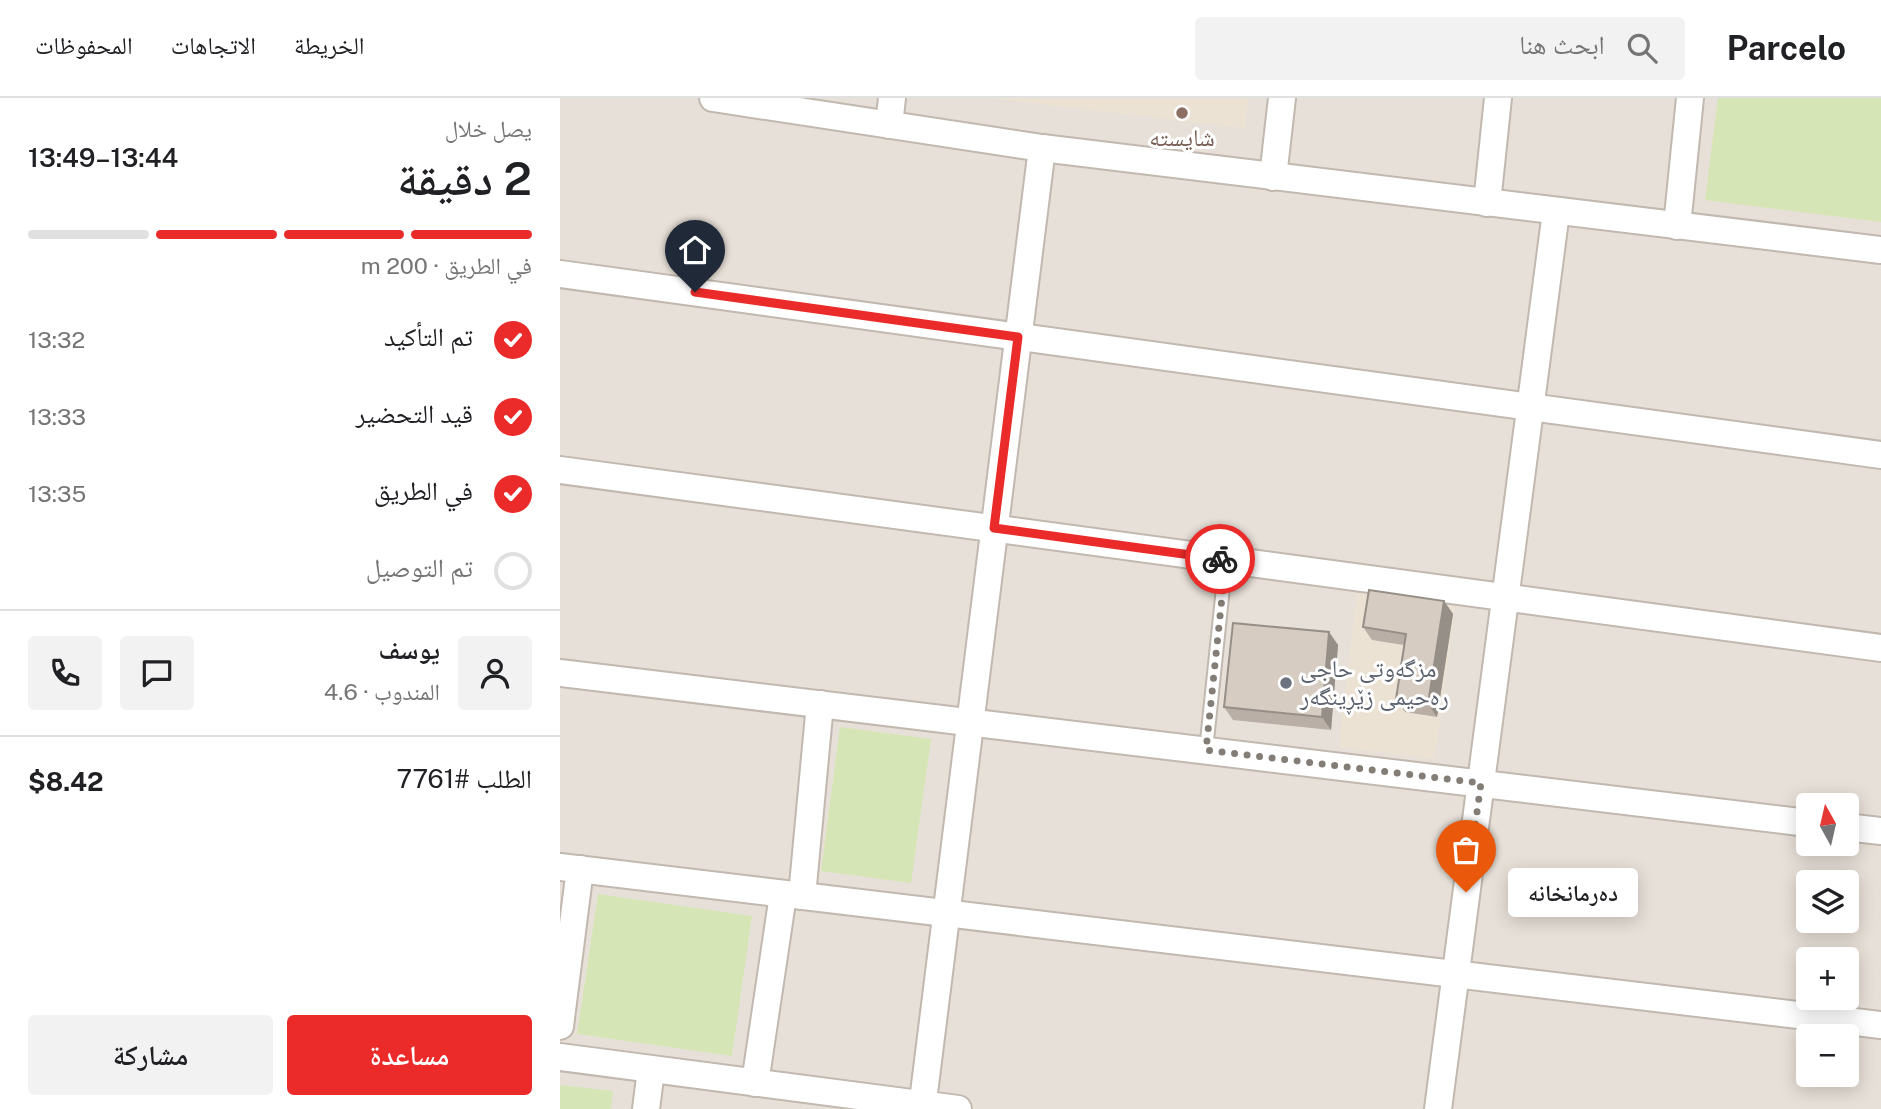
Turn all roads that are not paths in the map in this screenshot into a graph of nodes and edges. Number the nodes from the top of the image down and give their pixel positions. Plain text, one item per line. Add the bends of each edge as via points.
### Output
1 (713, 98) edge
2 (892, 98) edge
3 (1282, 98) edge
4 (1498, 98) edge
5 (1690, 98) edge
6 (889, 125) junction
7 (1042, 148) junction
8 (1273, 177) junction
9 (1487, 203) junction
10 (1556, 212) junction
11 (1677, 226) junction
12 (1881, 250) edge
13 (560, 274) edge
14 (1018, 337) junction
15 (1531, 407) junction
16 (1881, 455) edge
17 (560, 471) edge
18 (994, 528) junction
19 (1226, 559) junction
20 (1505, 597) junction
21 (1881, 648) edge
22 (560, 673) edge
23 (820, 704) junction
24 (970, 722) junction
25 (1206, 750) junction
26 (1481, 783) junction
27 (1796, 822) edge
28 (1859, 828) edge
29 (1881, 831) edge
30 (570, 868) edge
31 (793, 895) junction
32 (946, 915) junction
33 (1456, 973) junction
34 (1881, 1025) edge
35 (560, 1026) edge
36 (560, 1057) edge
37 (651, 1070) junction
38 (755, 1083) junction
39 (922, 1107) edge
40 (646, 1109) edge
41 (958, 1109) edge
42 (1438, 1109) edge

1 - 6 street
2 - 6 street
3 - 8 street
4 - 9 street
5 - 11 street
6 - 7 street
7 - 8 street
7 - 14 street
8 - 9 street
9 - 10 street
10 - 11 street
10 - 15 street
11 - 12 street
13 - 14 street
14 - 15 street
14 - 18 street
15 - 16 street
15 - 20 street
17 - 18 street
18 - 19 street
18 - 24 street
19 - 20 street
19 - 25 lane
20 - 21 street
20 - 26 street
22 - 23 street
23 - 24 street
23 - 31 street
24 - 25 street
24 - 32 street
25 - 26 street
26 - 27 street
26 - 33 street
28 - 29 street
30 - 31 street
30 - 35 street
31 - 32 street
31 - 38 street
32 - 33 street
32 - 39 street
33 - 34 street
33 - 42 street
36 - 37 street
37 - 38 street
37 - 40 street
38 - 39 street
39 - 41 street

